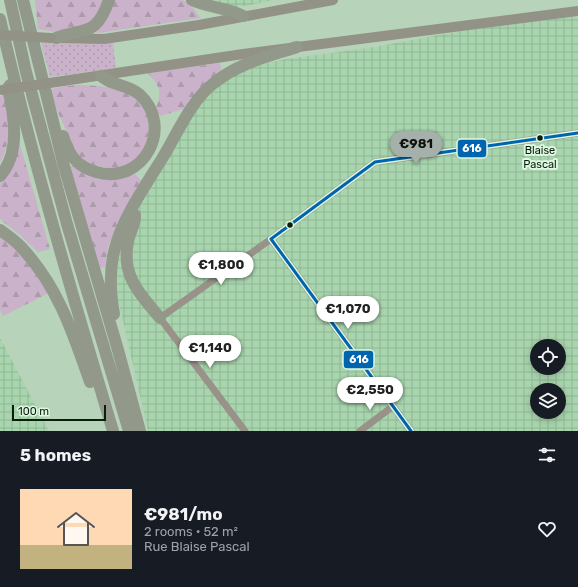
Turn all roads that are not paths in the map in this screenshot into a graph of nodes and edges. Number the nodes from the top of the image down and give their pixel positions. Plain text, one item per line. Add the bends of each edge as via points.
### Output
1 (10, 0) edge
2 (23, 0) edge
3 (30, 0) edge
4 (110, 0) edge
5 (192, 0) edge
6 (333, 0) edge
7 (578, 12) edge
8 (243, 16) junction
9 (0, 19) edge
10 (27, 21) junction
11 (0, 35) edge
12 (54, 38) junction
13 (296, 47) junction
14 (13, 76) junction
15 (101, 76) junction
16 (1, 91) edge
17 (54, 125) junction
18 (578, 133) edge
19 (0, 176) edge
20 (133, 207) junction
21 (0, 230) edge
22 (271, 239) junction
23 (160, 318) junction
24 (118, 350) junction
25 (392, 407) junction
26 (105, 431) edge
27 (113, 431) edge
28 (129, 431) edge
29 (140, 431) edge
30 (245, 431) edge
31 (360, 431) edge
32 (411, 431) edge

1 - 28 highway via 26,72 67,224
2 - 10 highway
3 - 10 highway via 31,11
4 - 12 highway via 105,14 94,27
5 - 8 highway via 235,11
6 - 8 main road
7 - 13 main road
8 - 12 main road via 104,39
9 - 14 highway
10 - 17 highway
11 - 12 main road, bridge
13 - 15 main road
13 - 20 highway via 243,64 212,84 195,103
14 - 19 highway via 8,88 13,119 13,148
14 - 27 highway via 52,225
15 - 16 main road, bridge
15 - 17 highway via 111,82 125,85 147,102 155,128 152,144 144,159 120,174 104,174 89,170 76,162 68,150 61,130
17 - 24 highway
18 - 22 street via 375,162
20 - 23 highway via 136,219 126,252 129,273 138,292
20 - 24 highway via 115,247 110,272 110,292 119,334
21 - 26 highway via 21,246 42,273 60,303 72,328
22 - 23 street
22 - 25 street
23 - 30 street
24 - 29 highway
25 - 31 street
25 - 32 street

